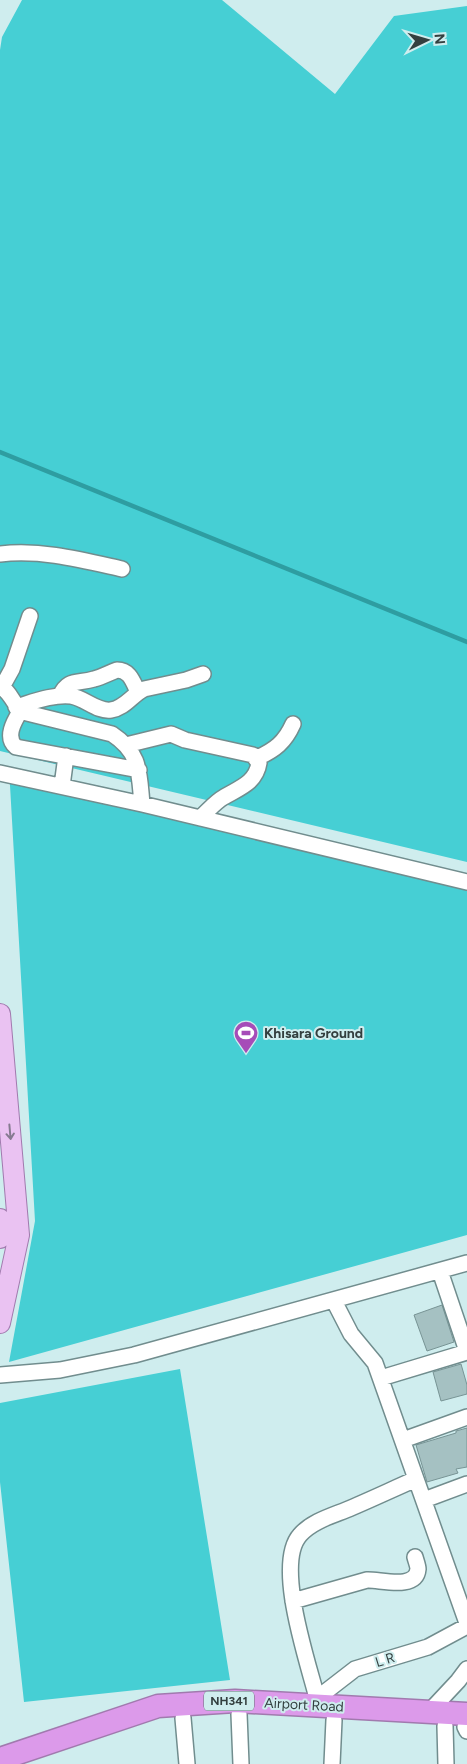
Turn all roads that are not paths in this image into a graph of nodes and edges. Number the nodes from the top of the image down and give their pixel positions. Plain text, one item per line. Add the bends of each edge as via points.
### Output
1 (0, 554) edge
2 (122, 569) dead end
3 (30, 616) dead end
4 (203, 674) dead end
5 (1, 687) edge
6 (138, 692) junction
7 (60, 696) junction
8 (19, 708) junction
9 (293, 724) dead end
10 (126, 745) junction
11 (66, 756) junction
12 (257, 758) junction
13 (139, 770) junction
14 (0, 773) edge
15 (62, 786) junction
16 (142, 804) junction
17 (200, 818) junction
18 (467, 882) edge
19 (0, 1014) edge
20 (0, 1219) edge
21 (0, 1223) edge
22 (0, 1238) edge
23 (467, 1264) edge
24 (440, 1271) junction
25 (334, 1301) junction
26 (0, 1323) edge
27 (466, 1346) edge
28 (0, 1375) edge
29 (381, 1378) junction
30 (467, 1417) edge
31 (403, 1440) junction
32 (416, 1479) junction
33 (467, 1484) edge
34 (424, 1500) junction
35 (415, 1557) dead end
36 (293, 1601) junction
37 (467, 1624) edge
38 (467, 1669) edge
39 (313, 1701) junction
40 (239, 1714) junction
41 (183, 1718) junction
42 (334, 1720) junction
43 (457, 1723) edge
44 (0, 1759) edge
45 (30, 1764) edge
46 (187, 1764) edge
47 (241, 1764) edge
48 (332, 1764) edge
49 (446, 1764) edge

1 - 2 street via 31,552
3 - 5 street via 12,669
4 - 6 street
5 - 8 street
6 - 7 street via 112,710 82,698
6 - 7 street via 128,674 117,670 87,681 74,682 64,688
7 - 8 street
8 - 10 street via 112,734
8 - 11 street via 10,737 13,744
9 - 12 street via 284,742
10 - 12 street via 171,734 185,740 249,753
10 - 13 street
11 - 13 street
11 - 15 street
12 - 17 street via 258,770 253,779 218,801
13 - 16 street
14 - 15 street
15 - 16 street
16 - 17 street
17 - 18 street
19 -> 26 main road via 18,1235
20 - 21 main road
21 - 22 main road
23 - 24 street
24 - 25 street
24 - 27 street
25 - 28 street via 134,1355 60,1370
25 - 29 street via 351,1334 375,1363
27 - 29 street
29 - 31 street
30 - 31 street
31 - 32 street
32 - 34 street
32 - 36 street via 316,1523 300,1534 290,1558
33 - 34 street
34 - 37 street
35 - 36 street via 418,1569 408,1581 366,1580
36 - 39 street
37 - 39 street, L R via 428,1647 355,1669
38 - 43 street via 458,1681
39 - 43 highway, Airport Road / NH341
39 - 44 highway, Airport Road / NH341 via 235,1701 158,1706
40 - 41 highway, Airport Road / NH341
40 - 42 highway, Airport Road / NH341
40 - 47 street
41 - 45 highway, Airport Road / NH341 via 161,1720
41 - 46 street
42 - 43 highway, Airport Road / NH341
42 - 48 street
43 - 49 street

